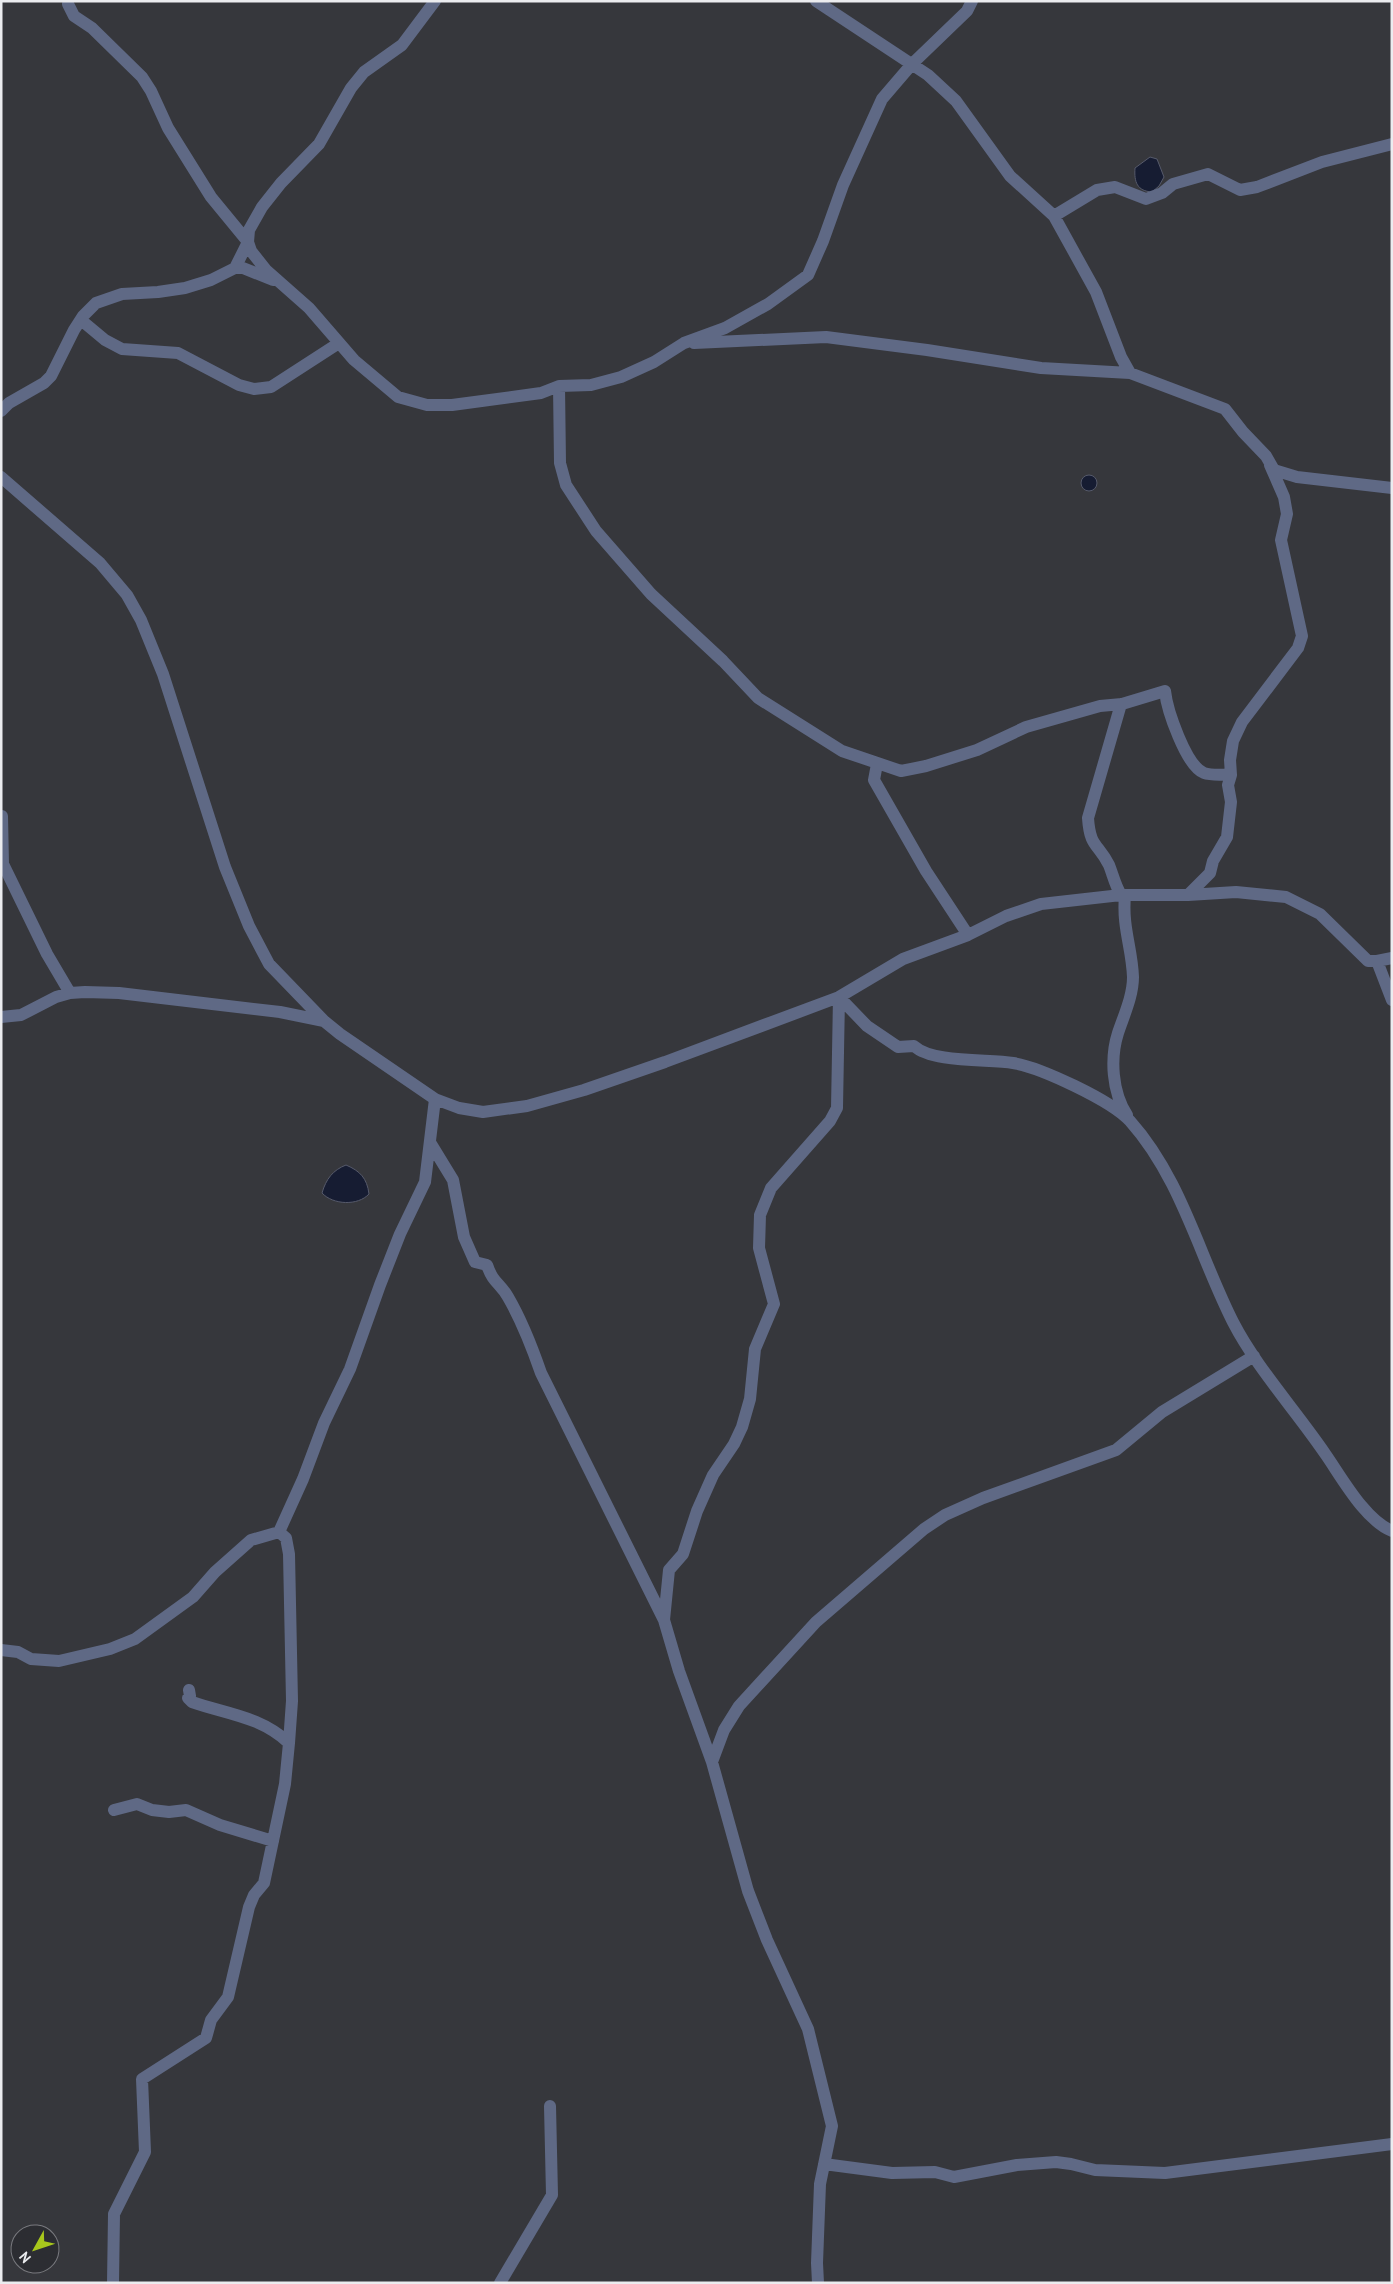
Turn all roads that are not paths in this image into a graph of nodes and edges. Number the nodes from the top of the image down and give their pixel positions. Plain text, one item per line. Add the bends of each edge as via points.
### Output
1 (435, 1) edge
2 (816, 1) edge
3 (972, 1) edge
4 (68, 4) dead end
5 (912, 64) junction
6 (1392, 144) edge
7 (1054, 216) junction
8 (248, 242) junction
9 (235, 268) junction
10 (280, 283) junction
11 (81, 320) junction
12 (339, 343) junction
13 (684, 344) junction
14 (1130, 373) junction
15 (559, 386) junction
16 (1, 410) edge
17 (1266, 456) junction
18 (1, 477) edge
19 (1392, 488) edge
20 (1121, 704) junction
21 (877, 764) junction
22 (1231, 775) junction
23 (2, 816) edge
24 (1123, 896) junction
25 (1188, 896) junction
26 (968, 935) junction
27 (1392, 958) edge
28 (1377, 961) junction
29 (70, 993) junction
30 (838, 997) junction
31 (1392, 1000) edge
32 (1, 1017) edge
33 (324, 1021) junction
34 (435, 1099) junction
35 (1129, 1119) junction
36 (431, 1144) junction
37 (1254, 1356) junction
38 (1392, 1531) edge
39 (279, 1532) junction
40 (664, 1620) junction
41 (1, 1650) edge
42 (189, 1690) dead end
43 (289, 1743) junction
44 (712, 1762) junction
45 (114, 1810) dead end
46 (273, 1841) junction
47 (550, 2106) dead end
48 (1392, 2144) edge
49 (824, 2164) junction
50 (113, 2283) edge
51 (500, 2283) edge
52 (818, 2283) edge

1 - 8 street via 402,45 364,72 350,88 319,144 280,183 262,207 249,230
2 - 5 street
3 - 5 street via 967,12
4 - 8 street via 74,16 92,28 142,78 168,128 211,197
5 - 7 street via 928,74 956,101 1010,176
5 - 13 street via 882,99 808,274 768,304 724,328
6 - 7 street via 1322,162 1257,187 1240,190 1208,174 1173,184 1162,193 1146,199 1115,187 1097,190
7 - 14 street via 1096,292
8 - 9 street
8 - 10 street via 254,256
9 - 10 street via 250,270
9 - 11 street via 185,288 108,298 96,303
10 - 12 street via 309,308
11 - 12 street via 122,349 178,353 239,385 254,389 272,387
11 - 16 street via 51,376
12 - 15 street via 398,397 428,405 452,405 541,393
13 - 14 street via 826,338 1041,368
13 - 15 street via 621,378 591,385
14 - 17 street via 1225,409
15 - 21 street via 560,463 566,485 596,531 651,594 758,698 842,751
17 - 19 street via 1274,470 1297,477
17 - 22 street via 1284,497 1287,514 1281,540 1302,636 1298,648 1242,722 1233,741
18 - 33 street via 100,563 127,595 163,674 225,867 249,926 270,964
20 - 21 street via 1100,706 1026,728 977,750 926,766 901,771
20 - 22 street via 1164,691 1176,730 1192,764 1204,773
20 - 24 street via 1088,818 1089,835
21 - 26 street via 874,780 926,871
22 - 25 street via 1227,837 1210,873
23 - 29 street via 3,864
24 - 25 street
24 - 26 street via 1041,904 1006,916
24 - 35 street via 1133,978 1129,1004 1118,1035 1114,1066 1120,1105
25 - 28 street via 1236,892 1286,897 1320,914 1368,961
26 - 30 street via 903,959
27 - 28 street
28 - 31 street
29 - 32 street via 21,1015
29 - 33 street via 119,993 280,1012
30 - 34 street via 665,1062 527,1106 484,1112 458,1108
30 - 35 street via 867,1026 898,1047 914,1046 920,1052 1032,1068 1099,1099
30 - 40 street via 837,1108 830,1121 771,1188 764,1201 759,1222 759,1248 774,1304 754,1349 750,1399 742,1427 709,1484 683,1554 669,1570
33 - 34 street
34 - 36 street
35 - 37 street via 1174,1187 1233,1322
36 - 39 street via 425,1182 400,1234 350,1369
36 - 40 street via 453,1180 464,1237 475,1262 487,1265 492,1278 508,1296 541,1373
37 - 38 street via 1354,1496 1375,1519
37 - 44 street via 1162,1412 1116,1450 982,1498 924,1528 816,1622 739,1706 724,1730
39 - 41 street via 251,1540 193,1597 135,1639 110,1649 59,1660 30,1659 18,1652
39 - 43 street via 286,1538 289,1554 292,1701
40 - 44 street
42 - 43 street via 188,1698 192,1702 250,1718
43 - 46 street via 285,1784
44 - 49 street via 748,1891 808,2029 832,2126
45 - 46 street via 138,1804 163,1811 186,1810 220,1825
46 - 50 street via 264,1883 249,1907 228,1996 211,2020 206,2038 142,2079 145,2152 114,2214
47 - 51 street via 552,2195
48 - 49 street via 1165,2173 1094,2170 1056,2162 1017,2165 954,2177 935,2172 892,2173
49 - 52 street via 820,2184

